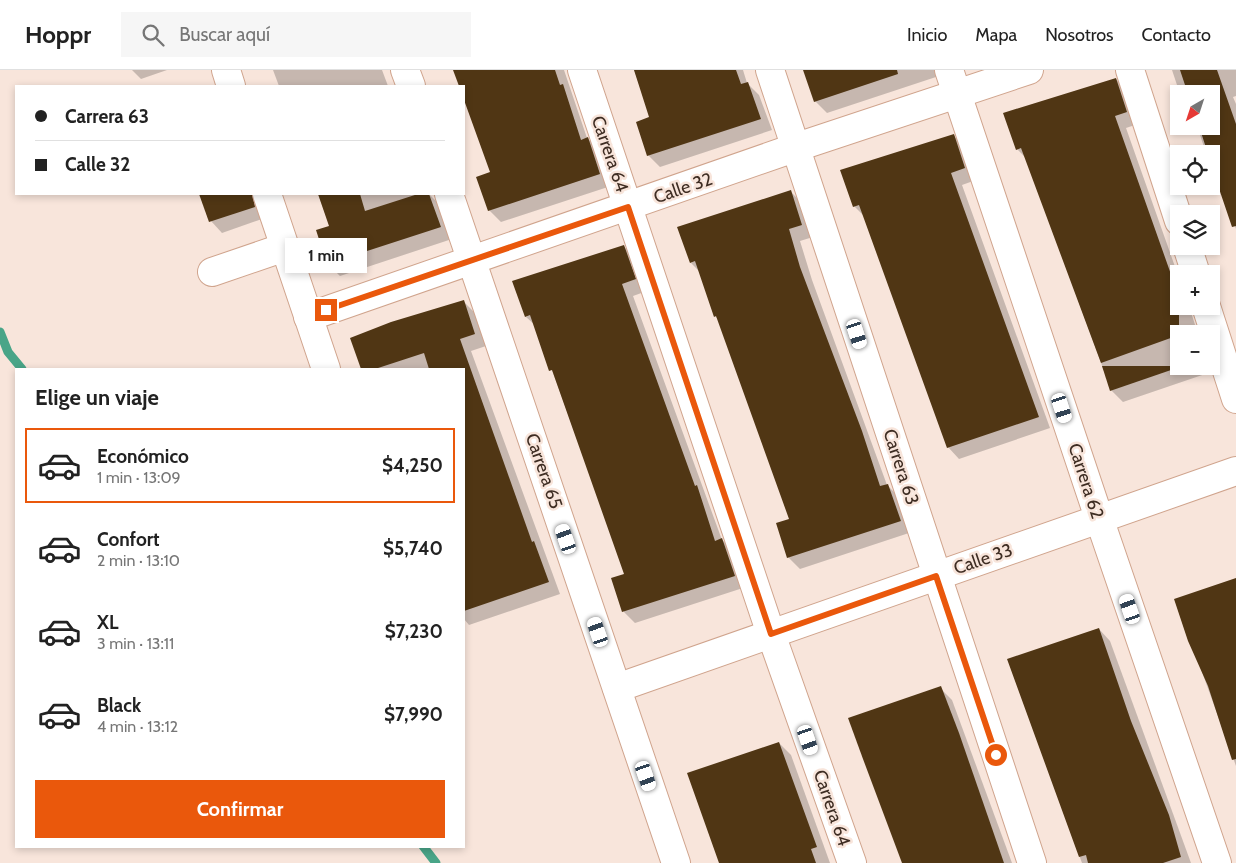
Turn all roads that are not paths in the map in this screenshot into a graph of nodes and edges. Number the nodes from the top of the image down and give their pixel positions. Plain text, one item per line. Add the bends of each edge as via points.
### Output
1 (405, 70) edge
2 (582, 70) edge
3 (770, 70) edge
4 (1029, 70) edge
5 (1130, 70) edge
6 (953, 82) edge
7 (411, 85) edge
8 (797, 148) junction
9 (267, 195) edge
10 (449, 195) edge
11 (1174, 205) edge
12 (628, 207) junction
13 (285, 247) junction
14 (472, 259) junction
15 (212, 272) dead end
16 (1209, 315) edge
17 (308, 317) junction
18 (326, 368) edge
19 (1236, 399) edge
20 (1236, 471) edge
21 (1099, 518) junction
22 (936, 576) junction
23 (771, 634) junction
24 (616, 688) junction
25 (676, 863) edge
26 (852, 863) edge
27 (1032, 863) edge
28 (1217, 863) edge

1 - 7 street
2 - 12 street, Carrera 64
3 - 8 street, Carrera 63
4 - 6 street, Calle 32
5 - 11 street
6 - 8 street, Calle 32
6 - 21 street, Carrera 62
8 - 12 street, Calle 32
8 - 22 street, Carrera 63
9 - 13 street
10 - 14 street, Carrera 65
12 - 14 street, Calle 32
12 - 23 street, Carrera 64
13 - 15 street
13 - 17 street
14 - 17 street, Calle 32
14 - 24 street, Carrera 65
16 - 19 street
17 - 18 street
20 - 21 street, Calle 33
21 - 22 street, Calle 33
21 - 28 street, Carrera 62
22 - 23 street, Calle 33
22 - 27 street, Carrera 63
23 - 24 street, Calle 33
23 - 26 street, Carrera 64
24 - 25 street, Carrera 65

